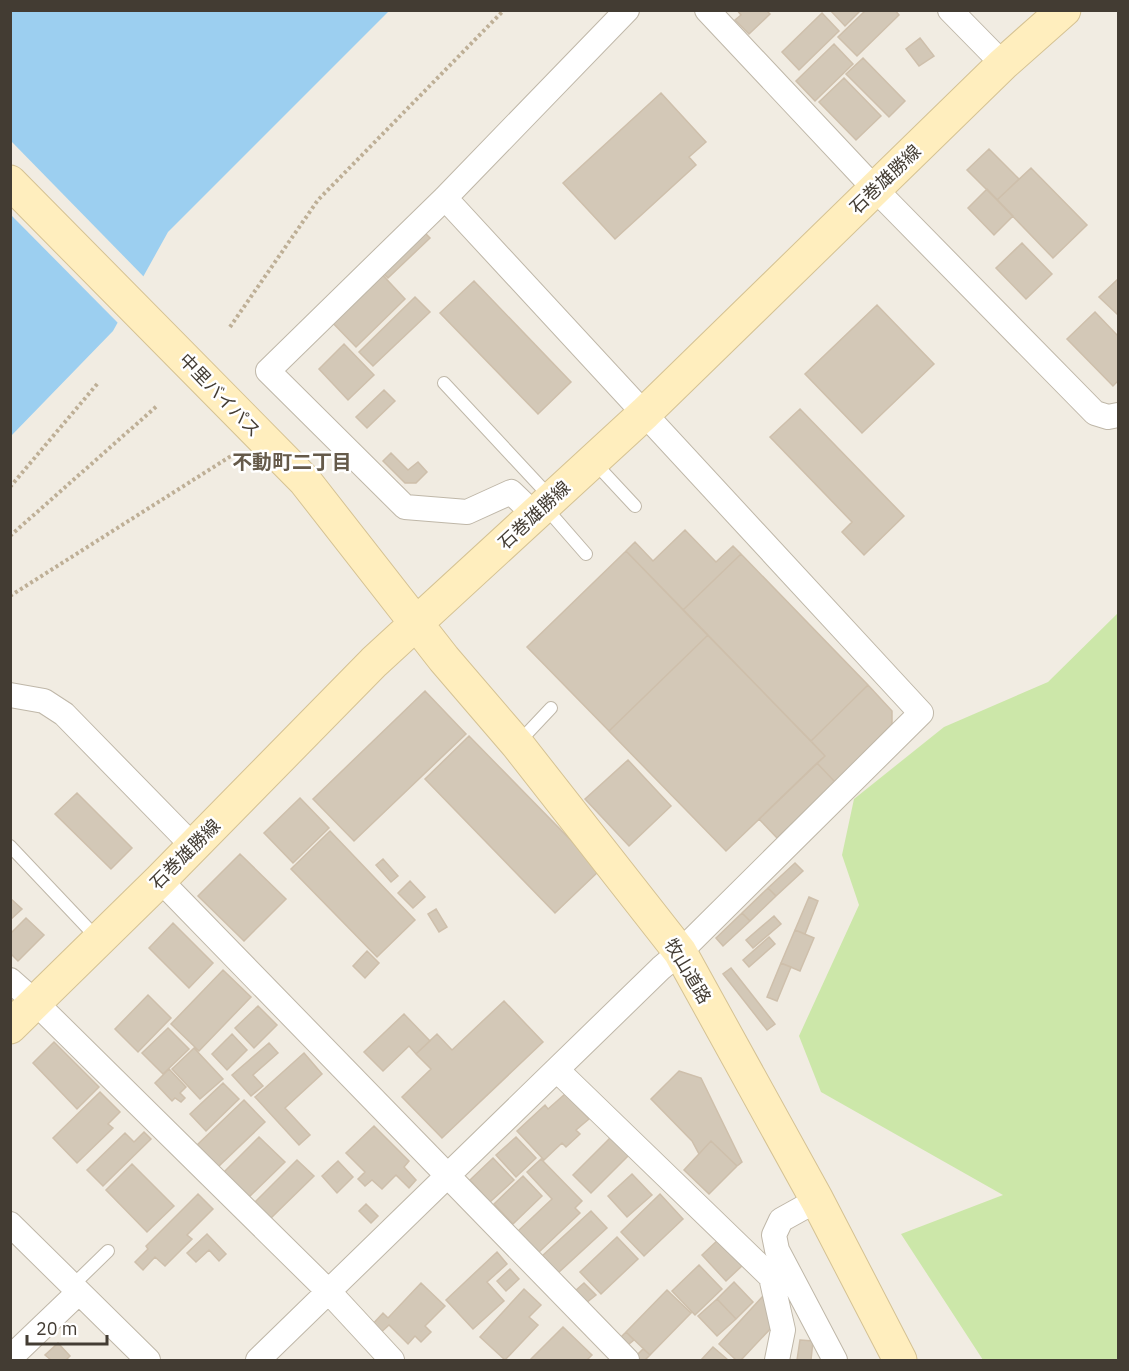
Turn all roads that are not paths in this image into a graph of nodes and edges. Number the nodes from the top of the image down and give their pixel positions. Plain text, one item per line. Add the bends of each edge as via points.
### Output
1 (627, 10) edge
2 (707, 10) edge
3 (950, 10) edge
4 (1064, 10) edge
5 (1003, 64) junction
6 (10, 182) edge
7 (875, 189) junction
8 (445, 198) junction
9 (444, 383) dead end
10 (645, 413) junction
11 (1119, 415) edge
12 (593, 460) junction
13 (635, 506) dead end
14 (544, 507) junction
15 (586, 554) dead end
16 (416, 621) junction
17 (10, 695) edge
18 (551, 708) dead end
19 (517, 744) junction
20 (10, 846) edge
21 (193, 846) junction
22 (160, 880) junction
23 (98, 939) junction
24 (680, 952) junction
25 (10, 980) edge
26 (36, 1003) junction
27 (10, 1027) edge
28 (556, 1070) junction
29 (446, 1176) junction
30 (817, 1200) junction
31 (10, 1224) edge
32 (108, 1251) dead end
33 (76, 1289) junction
34 (330, 1293) junction
35 (10, 1358) edge
36 (148, 1360) edge
37 (258, 1360) edge
38 (392, 1360) edge
39 (627, 1360) edge
40 (777, 1360) edge
41 (835, 1360) edge
42 (900, 1360) edge

1 - 8 street
2 - 7 street
3 - 5 street
4 - 5 street, 石巻雄勝線
5 - 7 street, 石巻雄勝線
6 - 16 street, 中里バイパス via 305,481
7 - 10 street, 石巻雄勝線
7 - 11 street via 1095,413
8 - 10 street
8 - 14 street via 268,370 405,507 467,512 511,492
9 - 14 lane
10 - 12 street, 石巻雄勝線
10 - 24 street via 921,713
12 - 13 lane
12 - 14 street, 石巻雄勝線
14 - 15 lane
14 - 16 street, 石巻雄勝線
16 - 19 street, 牧山道路
16 - 21 street, 石巻雄勝線
17 - 21 street via 44,701 64,714
18 - 19 lane
19 - 24 street, 牧山道路
20 - 23 lane
21 - 22 street, 石巻雄勝線
22 - 23 street, 石巻雄勝線
22 - 29 street
23 - 26 street, 石巻雄勝線
24 - 28 street
24 - 30 street, 牧山道路
25 - 26 street
26 - 27 street, 石巻雄勝線
26 - 34 street
28 - 29 street
28 - 40 street via 771,1277 783,1330
29 - 34 street
29 - 39 street
30 - 41 street via 781,1220 774,1235 777,1250
30 - 42 street, 牧山道路
31 - 33 street
32 - 33 lane
33 - 35 street
33 - 36 street
34 - 37 street
34 - 38 street

